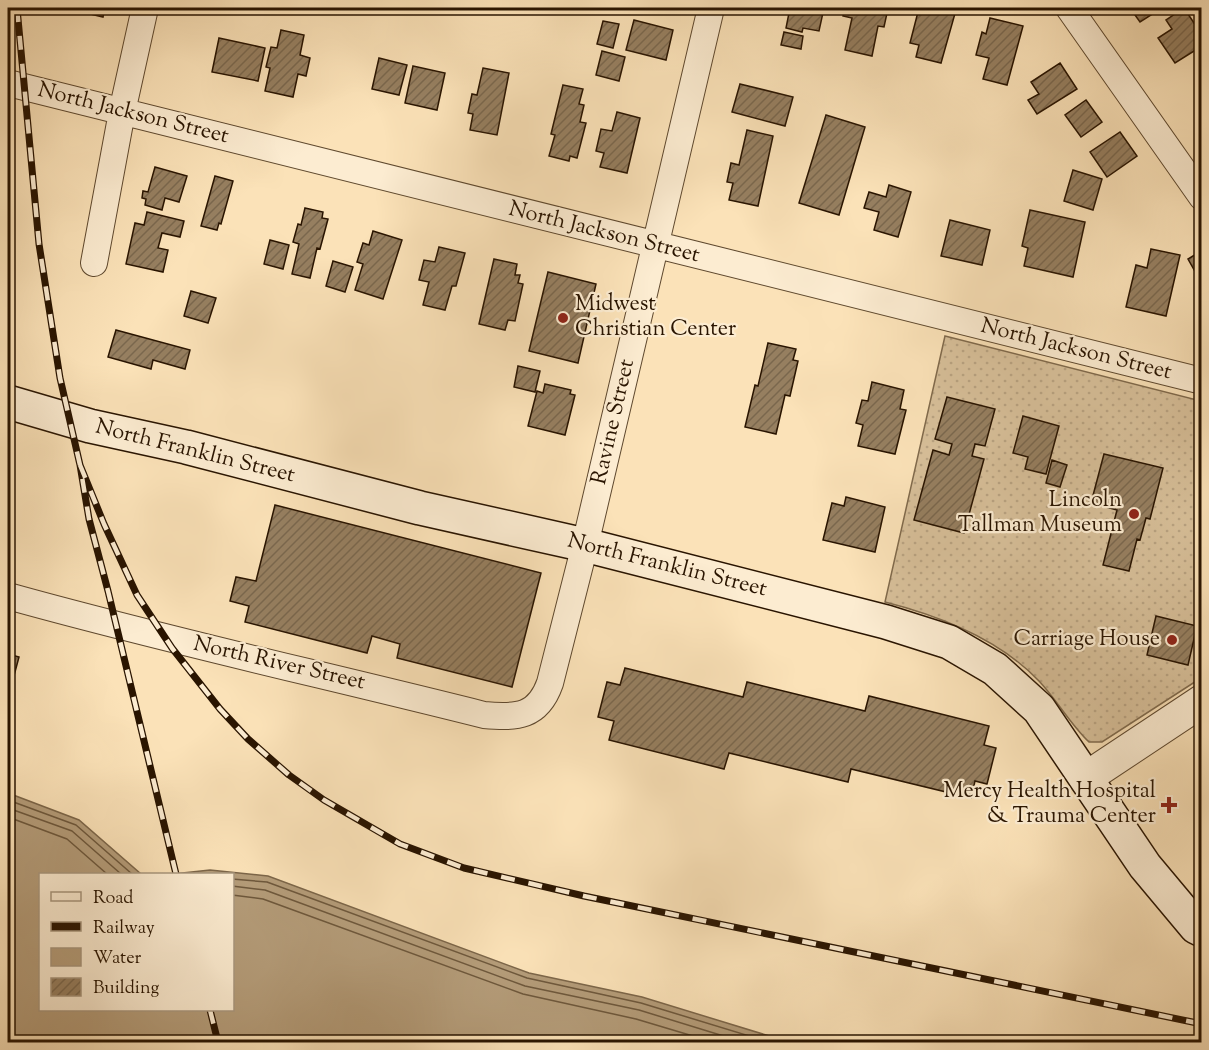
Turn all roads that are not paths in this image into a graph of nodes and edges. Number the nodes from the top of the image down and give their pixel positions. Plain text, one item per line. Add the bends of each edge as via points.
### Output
1 (145, 8) edge
2 (711, 8) edge
3 (1069, 8) edge
4 (8, 83) edge
5 (122, 111) junction
6 (1202, 197) edge
7 (655, 246) junction
8 (94, 263) dead end
9 (1202, 381) edge
10 (8, 402) edge
11 (585, 545) junction
12 (8, 596) edge
13 (546, 695) joint
14 (1202, 701) edge
15 (1086, 778) junction
16 (1202, 930) edge

1 - 5 street
2 - 7 street, Ravine Street
3 - 6 street
4 - 5 street, North Jackson Street
5 - 7 street, North Jackson Street
5 - 8 street
7 - 9 street, North Jackson Street
7 - 11 street, Ravine Street
10 - 11 main road, North Franklin Street via 420,508
11 - 13 street, Ravine Street
11 - 15 main road, North Franklin Street via 886,622 949,642 995,669 1023,693 1038,708
12 - 13 street, North River Street via 484,715 525,714
14 - 15 street
15 - 16 main road, North Franklin Street via 1145,866

